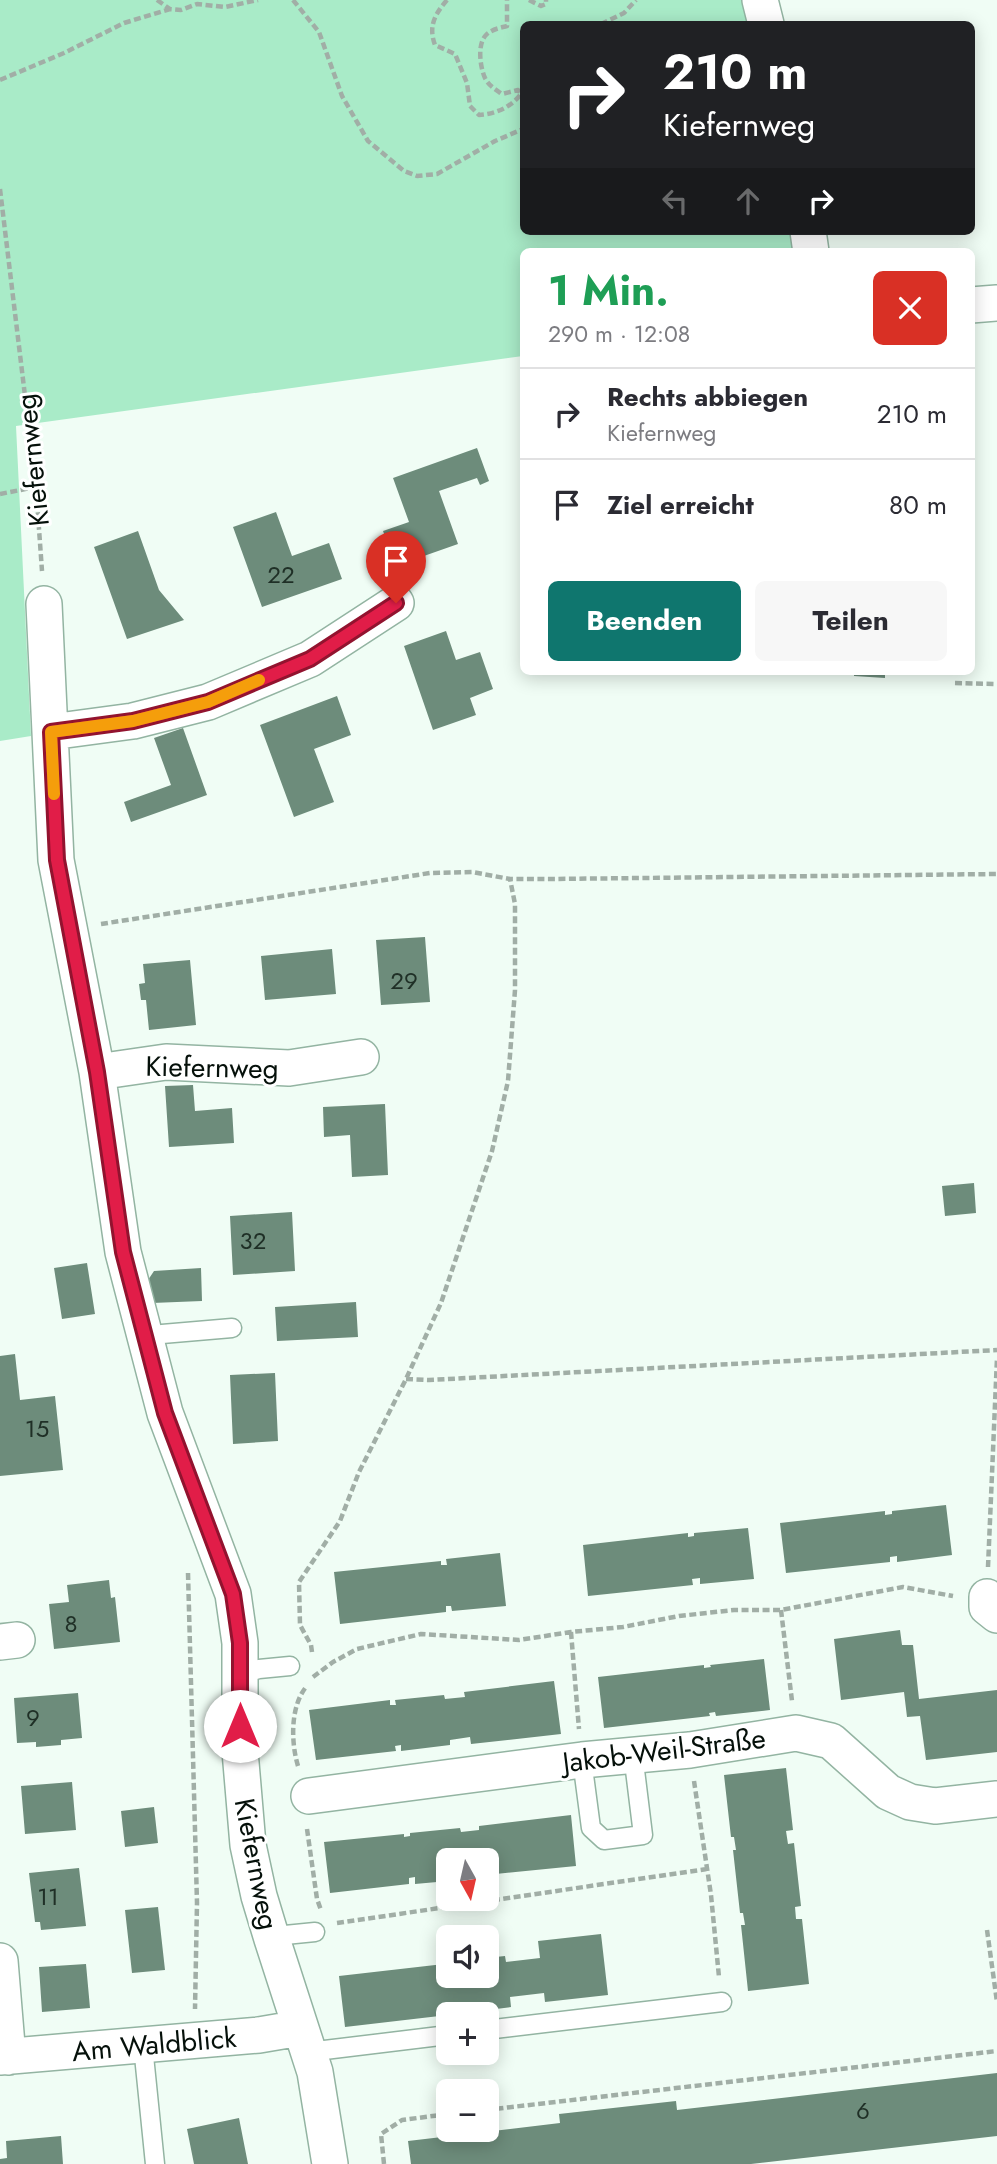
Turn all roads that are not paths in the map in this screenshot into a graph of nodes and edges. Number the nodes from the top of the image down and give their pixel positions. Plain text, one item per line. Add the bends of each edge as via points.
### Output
1 (760, 0) edge
2 (765, 21) edge
3 (997, 303) edge
4 (975, 305) edge
5 (396, 603) dead end
6 (44, 604) road end
7 (51, 732) junction
8 (361, 1057) dead end
9 (97, 1072) junction
10 (232, 1328) dead end
11 (146, 1341) junction
12 (289, 1666) dead end
13 (241, 1674) junction
14 (634, 1754) junction
15 (582, 1760) junction
16 (309, 1796) road end
17 (997, 1799) edge
18 (321, 1928) road end
19 (272, 1940) junction
20 (0, 1961) edge
21 (722, 2002) road end
22 (499, 2028) edge
23 (436, 2035) edge
24 (304, 2040) junction
25 (143, 2046) junction
26 (4, 2057) edge
27 (155, 2164) edge
28 (330, 2164) edge

1 - 2 street
3 - 4 street
5 - 7 street via 340,621 310,659 208,702 133,721
6 - 7 street, Kiefernweg
7 - 9 street, Kiefernweg via 57,860
8 - 9 street, Kiefernweg via 326,1047 289,1069 166,1062
9 - 11 street, Kiefernweg via 123,1252
10 - 11 lane via 162,1334
11 - 13 street, Kiefernweg via 165,1413 233,1594
12 - 13 lane
13 - 19 street, Kiefernweg via 240,1751 248,1845
14 - 15 street, Jakob-Weil-Straße
14 - 15 lane via 643,1835 604,1840 591,1828
14 - 17 street, Jakob-Weil-Straße via 796,1733 831,1741 888,1792 910,1802 935,1806
15 - 16 street, Jakob-Weil-Straße
18 - 19 lane
19 - 24 street, Kiefernweg
20 - 26 street, Am Waldblick
21 - 22 lane
23 - 24 lane
24 - 25 street, Am Waldblick
24 - 28 street, Kiefernweg via 315,2072
25 - 26 street, Am Waldblick
25 - 27 lane

